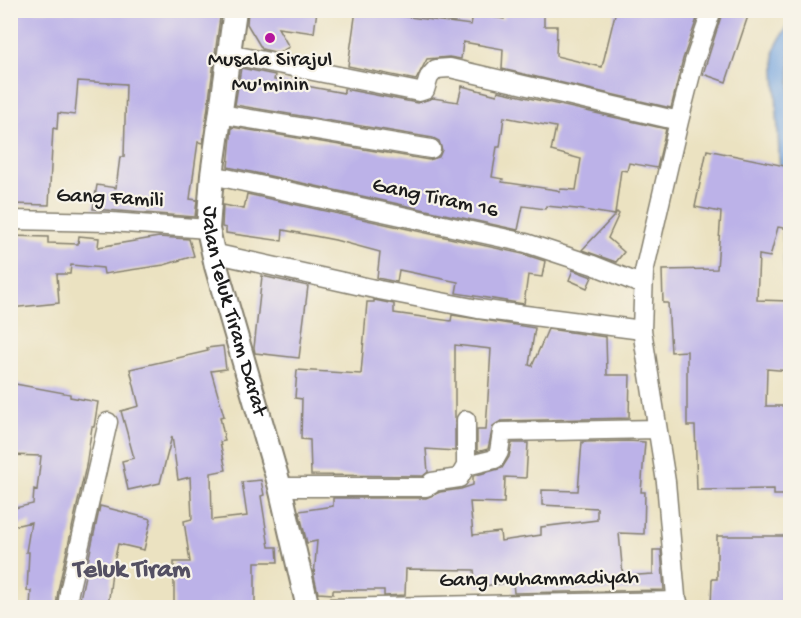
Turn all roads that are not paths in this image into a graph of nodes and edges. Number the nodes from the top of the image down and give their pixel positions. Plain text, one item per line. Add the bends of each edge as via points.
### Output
1 (235, 10) edge
2 (712, 10) edge
3 (228, 54) junction
4 (220, 114) junction
5 (679, 121) junction
6 (431, 149) dead end
7 (212, 175) junction
8 (10, 220) edge
9 (208, 228) junction
10 (213, 254) junction
11 (643, 285) junction
12 (642, 330) junction
13 (466, 420) dead end
14 (108, 422) dead end
15 (657, 429) junction
16 (466, 466) junction
17 (280, 487) junction
18 (677, 604) edge
19 (67, 608) edge
20 (308, 608) edge
21 (330, 608) edge

1 - 3 street, Jalan Teluk Tiram Darat
2 - 5 street
3 - 4 street, Jalan Teluk Tiram Darat
3 - 5 street via 419,92 425,90 436,69 450,68
4 - 6 street
4 - 7 street, Jalan Teluk Tiram Darat
5 - 11 street
7 - 9 street, Jalan Teluk Tiram Darat
7 - 11 street, Gang Tiram 16 via 526,243
8 - 9 street, Gang Famili
9 - 10 street, Jalan Teluk Tiram Darat
10 - 12 street via 467,307
10 - 17 street, Jalan Teluk Tiram Darat
11 - 12 street
12 - 15 street
13 - 16 street
14 - 19 street
15 - 16 street via 502,432 495,459
15 - 18 street
16 - 17 street via 459,478 432,482 426,487
17 - 20 street, Jalan Teluk Tiram Darat
18 - 21 street, Gang Muhammadiyah

